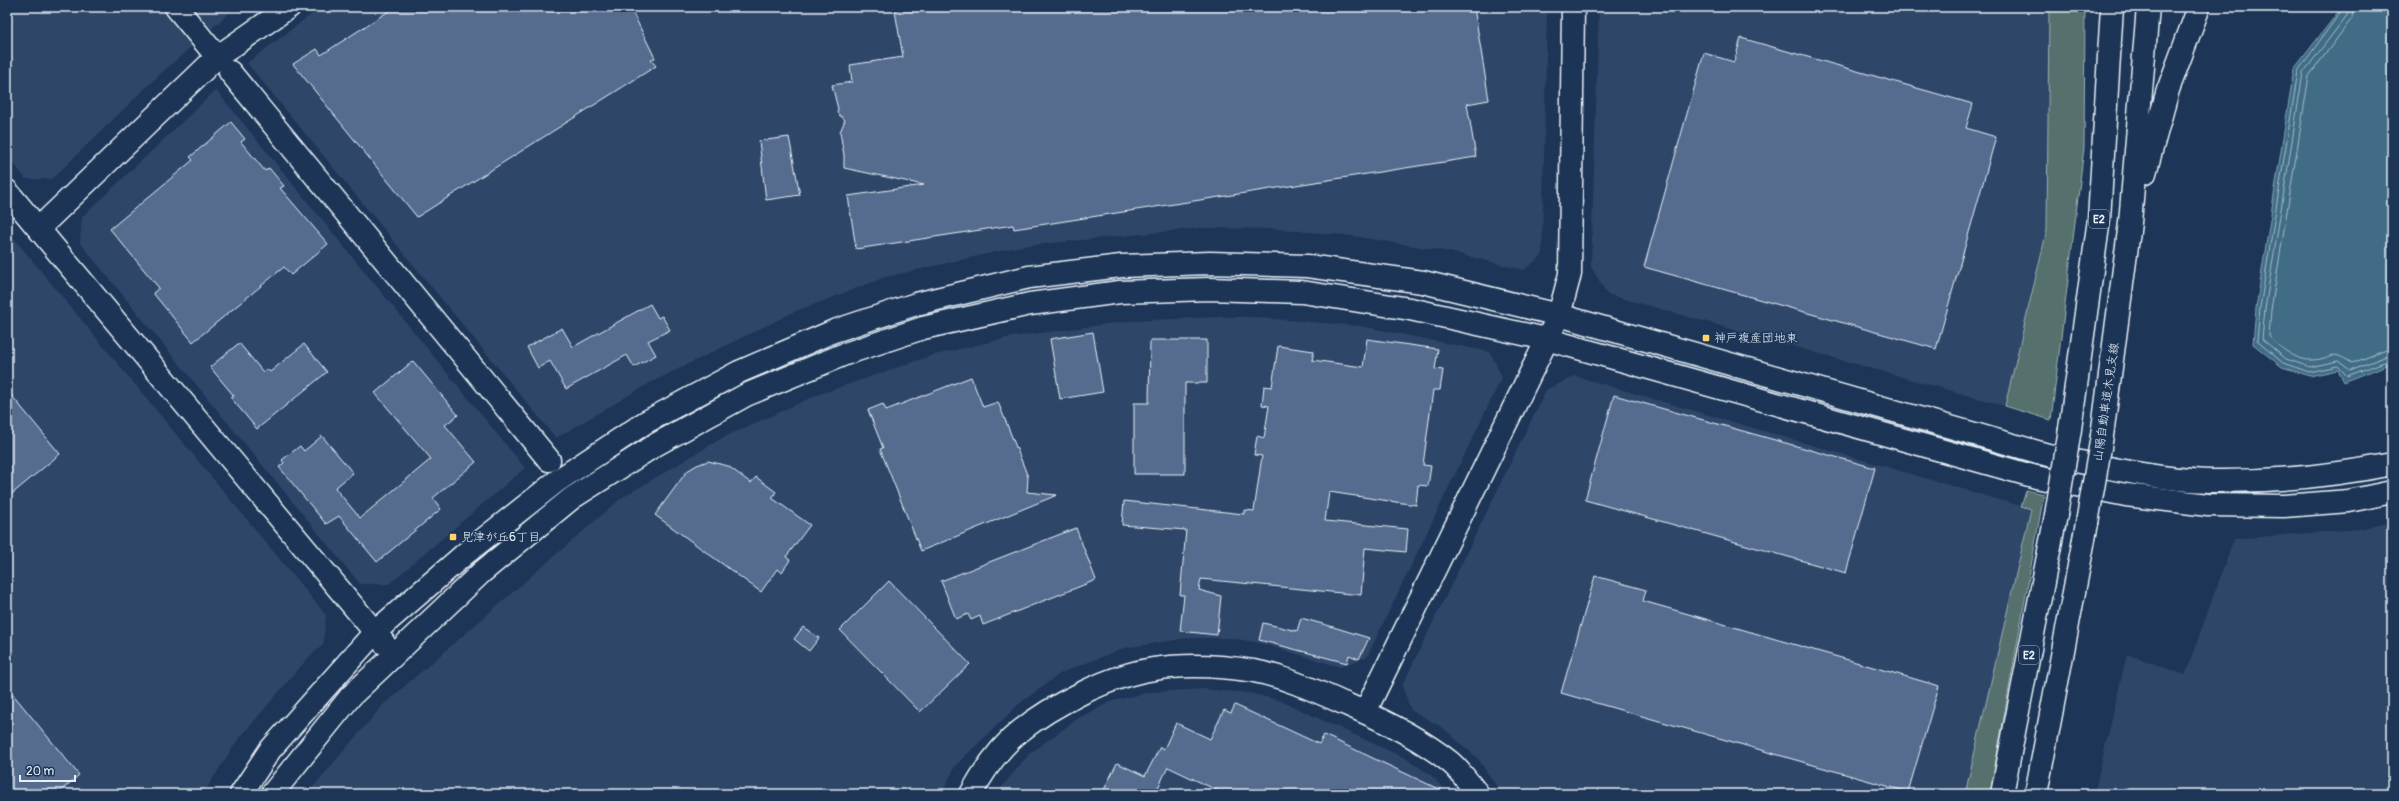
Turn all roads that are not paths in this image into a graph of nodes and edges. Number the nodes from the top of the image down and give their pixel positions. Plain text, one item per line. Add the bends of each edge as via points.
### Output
1 (176, 7) edge
2 (289, 7) edge
3 (1573, 7) edge
4 (2148, 7) edge
5 (2200, 7) edge
6 (2111, 13) edge
7 (224, 65) junction
8 (7, 191) edge
9 (2130, 224) junction
10 (39, 228) junction
11 (1559, 314) junction
12 (1546, 339) junction
13 (549, 460) dead end
14 (2392, 464) edge
15 (2392, 492) edge
16 (375, 632) junction
17 (394, 655) junction
18 (1365, 712) junction
19 (240, 794) edge
20 (272, 794) edge
21 (971, 794) edge
22 (1478, 794) edge
23 (2002, 794) edge
24 (2036, 794) edge

1 - 7 main road
2 - 7 main road
3 - 11 main road via 1570,274
4 - 9 main road, 山陽自動車道木見支線
5 - 9 main road via 2168,90
6 - 23 main road, E2, bridge via 2099,219 2070,429
7 - 10 main road
7 - 13 main road
8 - 10 main road
9 - 24 main road, 山陽自動車道木見支線, bridge via 2102,436
10 - 16 main road
11 - 12 main road
11 - 14 main road via 2048,455 2127,472 2209,481 2284,479 2345,473
11 - 16 main road via 1423,282 1307,266 1210,263 1121,266 1029,277 916,304 834,331 739,372 646,422 557,481 466,553
12 - 15 main road via 2036,477 2126,495 2208,505 2284,506 2349,501
12 - 17 main road via 1410,309 1302,292 1209,289 1120,292 1030,304 923,328 845,354 746,395 657,444 572,498 482,572
12 - 18 main road
16 - 17 main road
16 - 19 main road via 270,750
17 - 20 main road via 350,696
18 - 21 main road via 1312,689 1255,672 1210,666 1154,669 1110,681 1064,702 1018,733 984,771
18 - 22 main road via 1451,763

